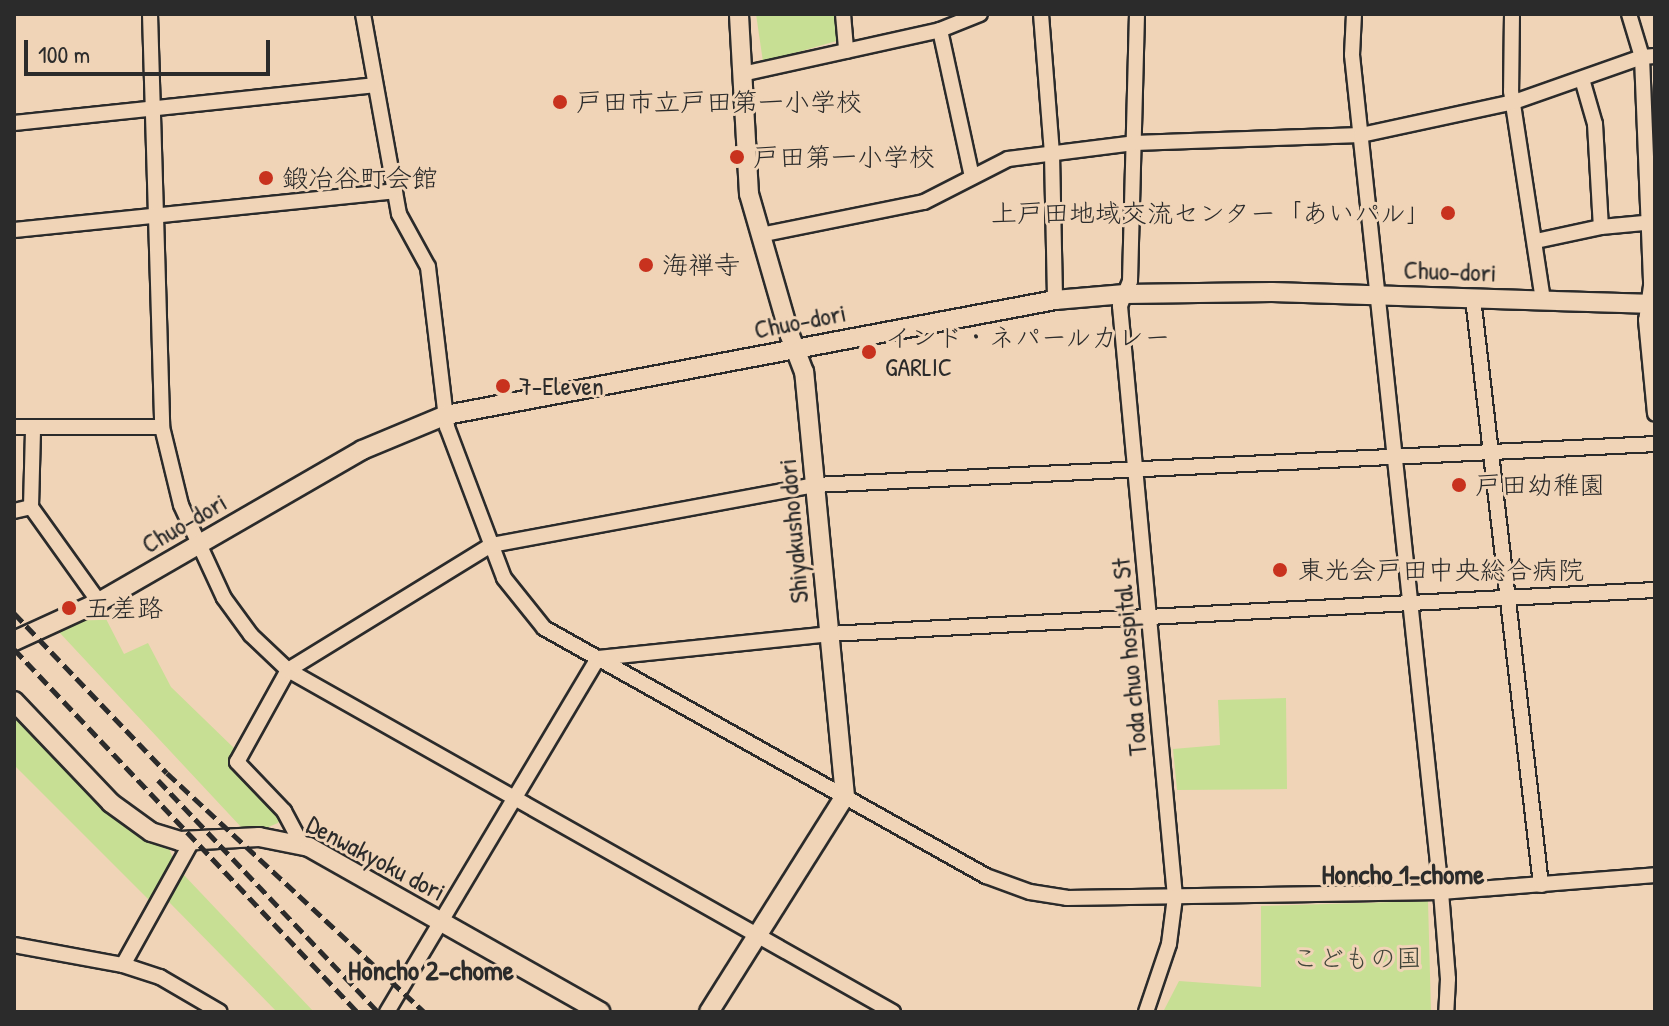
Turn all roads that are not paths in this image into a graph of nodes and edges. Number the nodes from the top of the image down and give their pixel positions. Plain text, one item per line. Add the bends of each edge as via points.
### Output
1 (150, 14) edge
2 (363, 14) edge
3 (739, 14) edge
4 (843, 14) edge
5 (980, 14) edge
6 (1041, 14) edge
7 (1137, 14) edge
8 (1354, 14) edge
9 (1512, 14) edge
10 (1629, 14) edge
11 (940, 30) junction
12 (846, 51) junction
13 (1648, 56) edge
14 (742, 74) junction
15 (1582, 79) junction
16 (374, 85) junction
17 (1514, 102) junction
18 (153, 108) junction
19 (14, 123) edge
20 (1361, 135) junction
21 (1134, 143) junction
22 (1052, 154) junction
23 (972, 177) junction
24 (395, 191) junction
25 (156, 217) junction
26 (1652, 222) edge
27 (1601, 227) junction
28 (14, 230) edge
29 (760, 235) junction
30 (1536, 241) junction
31 (1125, 294) junction
32 (1376, 294) junction
33 (1473, 298) junction
34 (1055, 300) junction
35 (1543, 300) junction
36 (1652, 304) edge
37 (795, 348) junction
38 (1655, 414) edge
39 (446, 415) junction
40 (14, 427) edge
41 (162, 427) junction
42 (33, 428) junction
43 (1655, 444) edge
44 (1490, 452) junction
45 (1393, 457) junction
46 (1135, 469) junction
47 (815, 485) junction
48 (31, 507) junction
49 (14, 511) edge
50 (199, 543) junction
51 (491, 545) junction
52 (1655, 590) edge
53 (1506, 598) junction
54 (99, 602) junction
55 (1409, 602) junction
56 (1149, 617) junction
57 (829, 634) junction
58 (14, 641) edge
59 (598, 658) junction
60 (288, 670) junction
61 (14, 701) edge
62 (845, 796) junction
63 (515, 799) junction
64 (192, 841) junction
65 (301, 843) junction
66 (1655, 875) edge
67 (1541, 885) junction
68 (1441, 892) junction
69 (1175, 897) junction
70 (441, 921) junction
71 (757, 936) junction
72 (14, 945) edge
73 (123, 965) junction
74 (220, 1012) edge
75 (387, 1012) edge
76 (601, 1012) edge
77 (709, 1012) edge
78 (893, 1012) edge
79 (1146, 1012) edge
80 (1446, 1012) edge

1 - 18 street
2 - 16 street
3 - 14 street, Shiyakusho dori
4 - 12 street
5 - 11 street
6 - 22 street
7 - 21 street, Toda chuo hospital St
8 - 20 street via 1352,55
9 - 17 street
10 - 13 street
11 - 12 street
11 - 23 street
12 - 14 street
13 - 15 street
13 - 26 street
14 - 29 street, Shiyakusho dori via 749,194
15 - 17 street
15 - 27 street via 1595,124
16 - 18 street
16 - 24 street
17 - 20 street
17 - 30 street
18 - 19 street
18 - 25 street
20 - 21 street
20 - 32 street
21 - 22 street
21 - 31 street, Toda chuo hospital St via 1130,281
22 - 23 street via 1008,159
22 - 34 street
23 - 29 street via 924,202
24 - 25 street
24 - 39 street via 399,214 428,267
25 - 28 street
25 - 41 street
26 - 27 street
26 - 36 street
27 - 30 street
29 - 37 street, Shiyakusho dori
30 - 35 street
31 - 32 street, Chuo-dori
31 - 34 street, Chuo-dori
31 - 46 street, Toda chuo hospital St via 1120,306
32 - 33 street, Chuo-dori
32 - 45 street
33 - 35 street, Chuo-dori
33 - 44 street
34 - 37 street, Chuo-dori
35 - 36 street, Chuo-dori
36 - 38 street via 1646,320
37 - 39 street, Chuo-dori
37 - 47 street, Shiyakusho dori via 804,372
39 - 50 street, Chuo-dori via 362,450
39 - 51 street
40 - 42 street
41 - 42 street
41 - 50 street via 181,505
42 - 48 street
43 - 44 street
44 - 45 street
44 - 53 street
45 - 46 street
45 - 55 street
46 - 47 street
46 - 56 street, Toda chuo hospital St
47 - 51 street
47 - 57 street, Shiyakusho dori
48 - 49 street
48 - 54 street
50 - 54 street, Chuo-dori
50 - 60 street via 224,598 251,635
51 - 59 street via 504,578 526,610 544,628
51 - 60 street
52 - 53 street
53 - 55 street
53 - 67 street
54 - 58 street, Chuo-dori
55 - 56 street
55 - 68 street
56 - 57 street
56 - 69 street, Toda chuo hospital St
57 - 59 street
57 - 62 street, Shiyakusho dori
59 - 62 street
59 - 63 street
60 - 63 street
60 - 65 street via 237,762 284,811
61 - 64 street, Denwakyoku dori via 122,814 168,839
62 - 69 street via 986,876 1030,892 1067,898
62 - 71 street
63 - 70 street
63 - 71 street
64 - 65 street, Denwakyoku dori via 259,837
64 - 73 street
65 - 70 street, Denwakyoku dori
66 - 67 street
67 - 68 street
68 - 69 street
68 - 80 street
69 - 79 street, Toda chuo hospital St via 1169,944
70 - 75 street
70 - 76 street, Denwakyoku dori
71 - 77 street
71 - 78 street
72 - 73 street
73 - 74 street via 160,977

